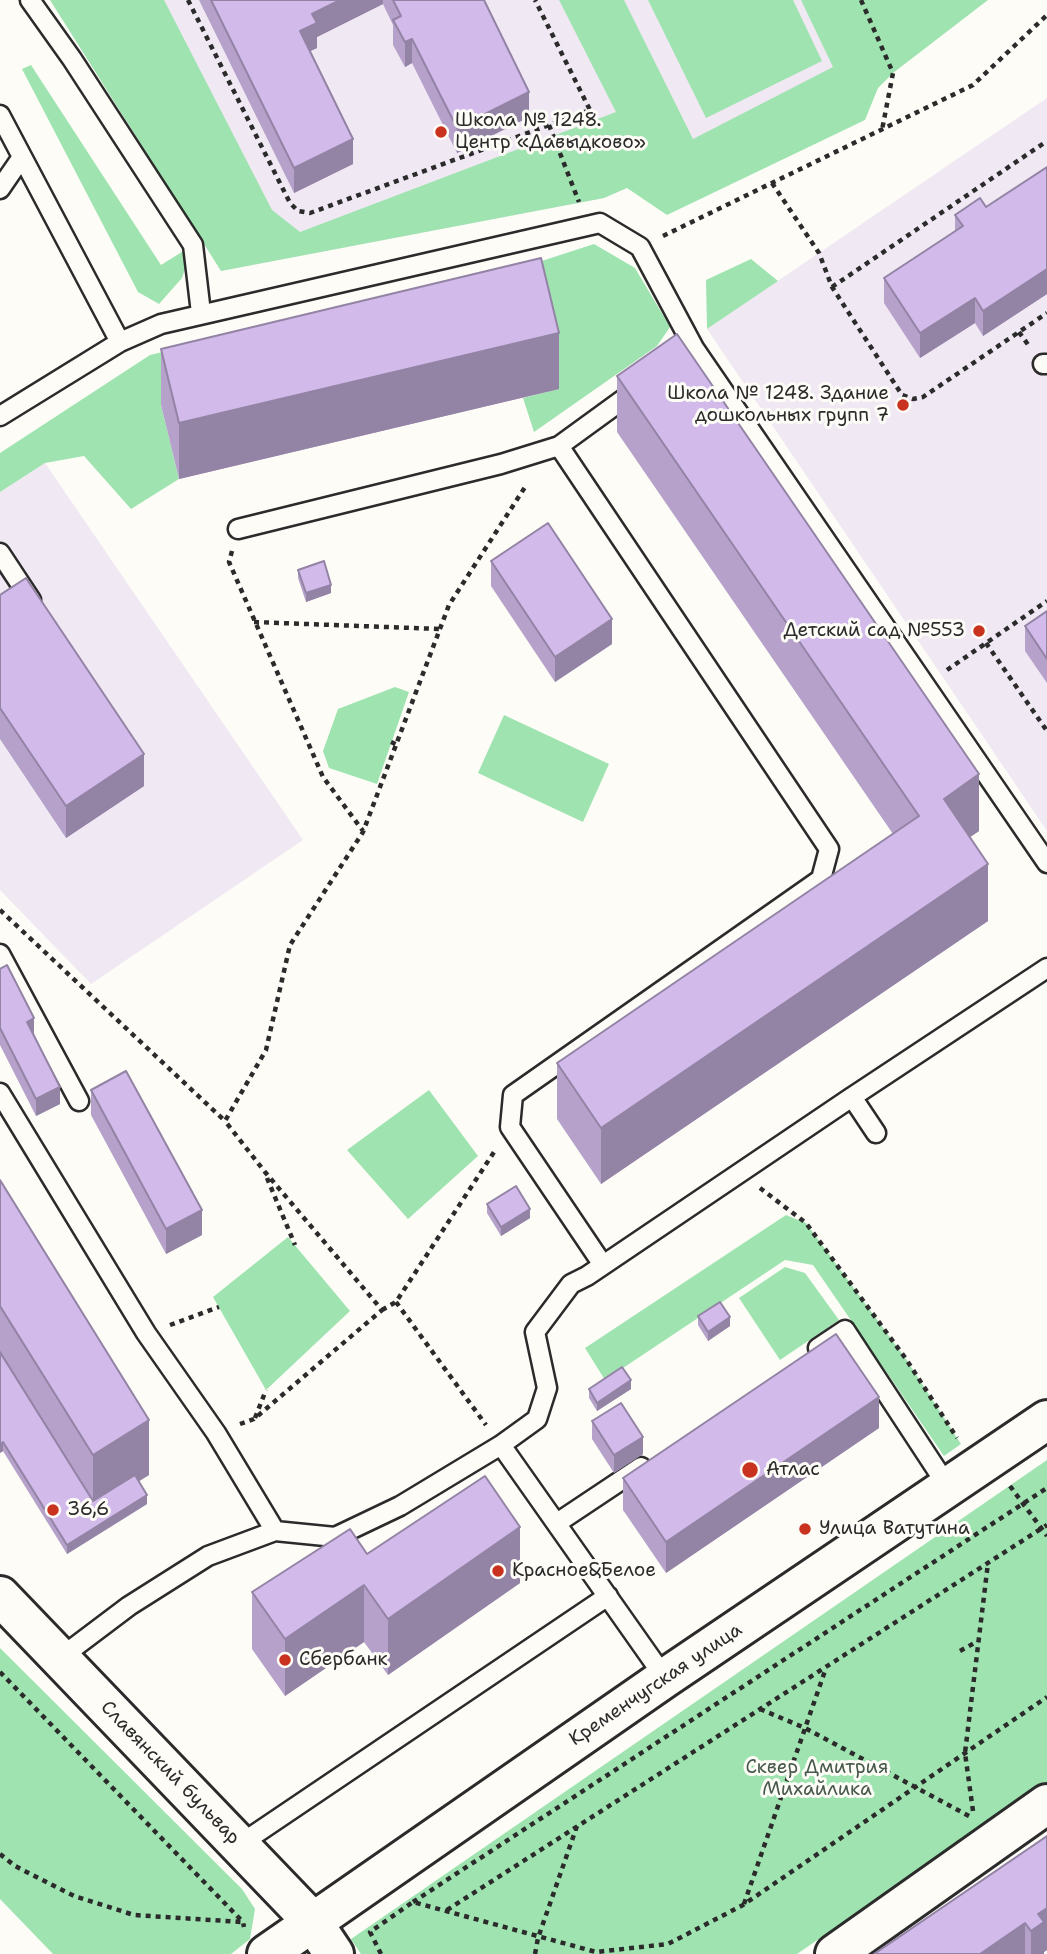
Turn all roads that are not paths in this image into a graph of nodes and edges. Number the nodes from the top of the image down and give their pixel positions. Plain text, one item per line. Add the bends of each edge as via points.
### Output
1 (30, 0) edge
2 (0, 115) edge
3 (22, 157) junction
4 (0, 188) edge
5 (201, 313) junction
6 (120, 342) junction
7 (694, 348) junction
8 (0, 416) edge
9 (552, 448) junction
10 (238, 529) road end
11 (0, 554) edge
12 (42, 616) edge
13 (1047, 863) edge
14 (0, 954) edge
15 (1047, 968) edge
16 (0, 1093) edge
17 (852, 1097) junction
18 (79, 1101) dead end
19 (876, 1133) dead end
20 (603, 1265) junction
21 (799, 1361) edge
22 (1047, 1420) edge
23 (501, 1445) junction
24 (661, 1454) edge
25 (948, 1487) junction
26 (557, 1523) junction
27 (275, 1531) junction
28 (608, 1596) junction
29 (0, 1597) edge
30 (60, 1658) junction
31 (665, 1678) junction
32 (1047, 1804) edge
33 (239, 1844) junction
34 (312, 1921) junction
35 (257, 1943) edge
36 (334, 1954) edge
37 (835, 1954) edge

1 - 5 lane via 192,245
2 - 3 lane
3 - 4 lane
3 - 6 lane
5 - 6 lane
5 - 7 lane via 600,223 640,247
6 - 8 lane
7 - 9 lane
7 - 13 lane
9 - 10 lane
9 - 20 lane via 830,849 821,879 513,1095 510,1127
11 - 12 lane
14 - 18 lane
15 - 17 lane
16 - 27 lane via 146,1333 216,1433
17 - 19 lane
17 - 20 lane
20 - 23 lane via 571,1284 535,1332 547,1388 537,1419
21 - 25 lane via 845,1330
22 - 25 street, Кременчугская улица
23 - 26 lane
23 - 27 lane via 400,1506 335,1536
24 - 26 lane
25 - 31 street, Кременчугская улица
26 - 28 lane
27 - 30 lane via 208,1556 129,1605
28 - 31 lane
28 - 33 lane
29 - 30 street, Славянский бульвар
30 - 33 street, Славянский бульвар
31 - 34 street, Кременчугская улица
32 - 37 street
33 - 34 street, Славянский бульвар
34 - 35 street, Кременчугская улица
34 - 36 street, Славянский бульвар

